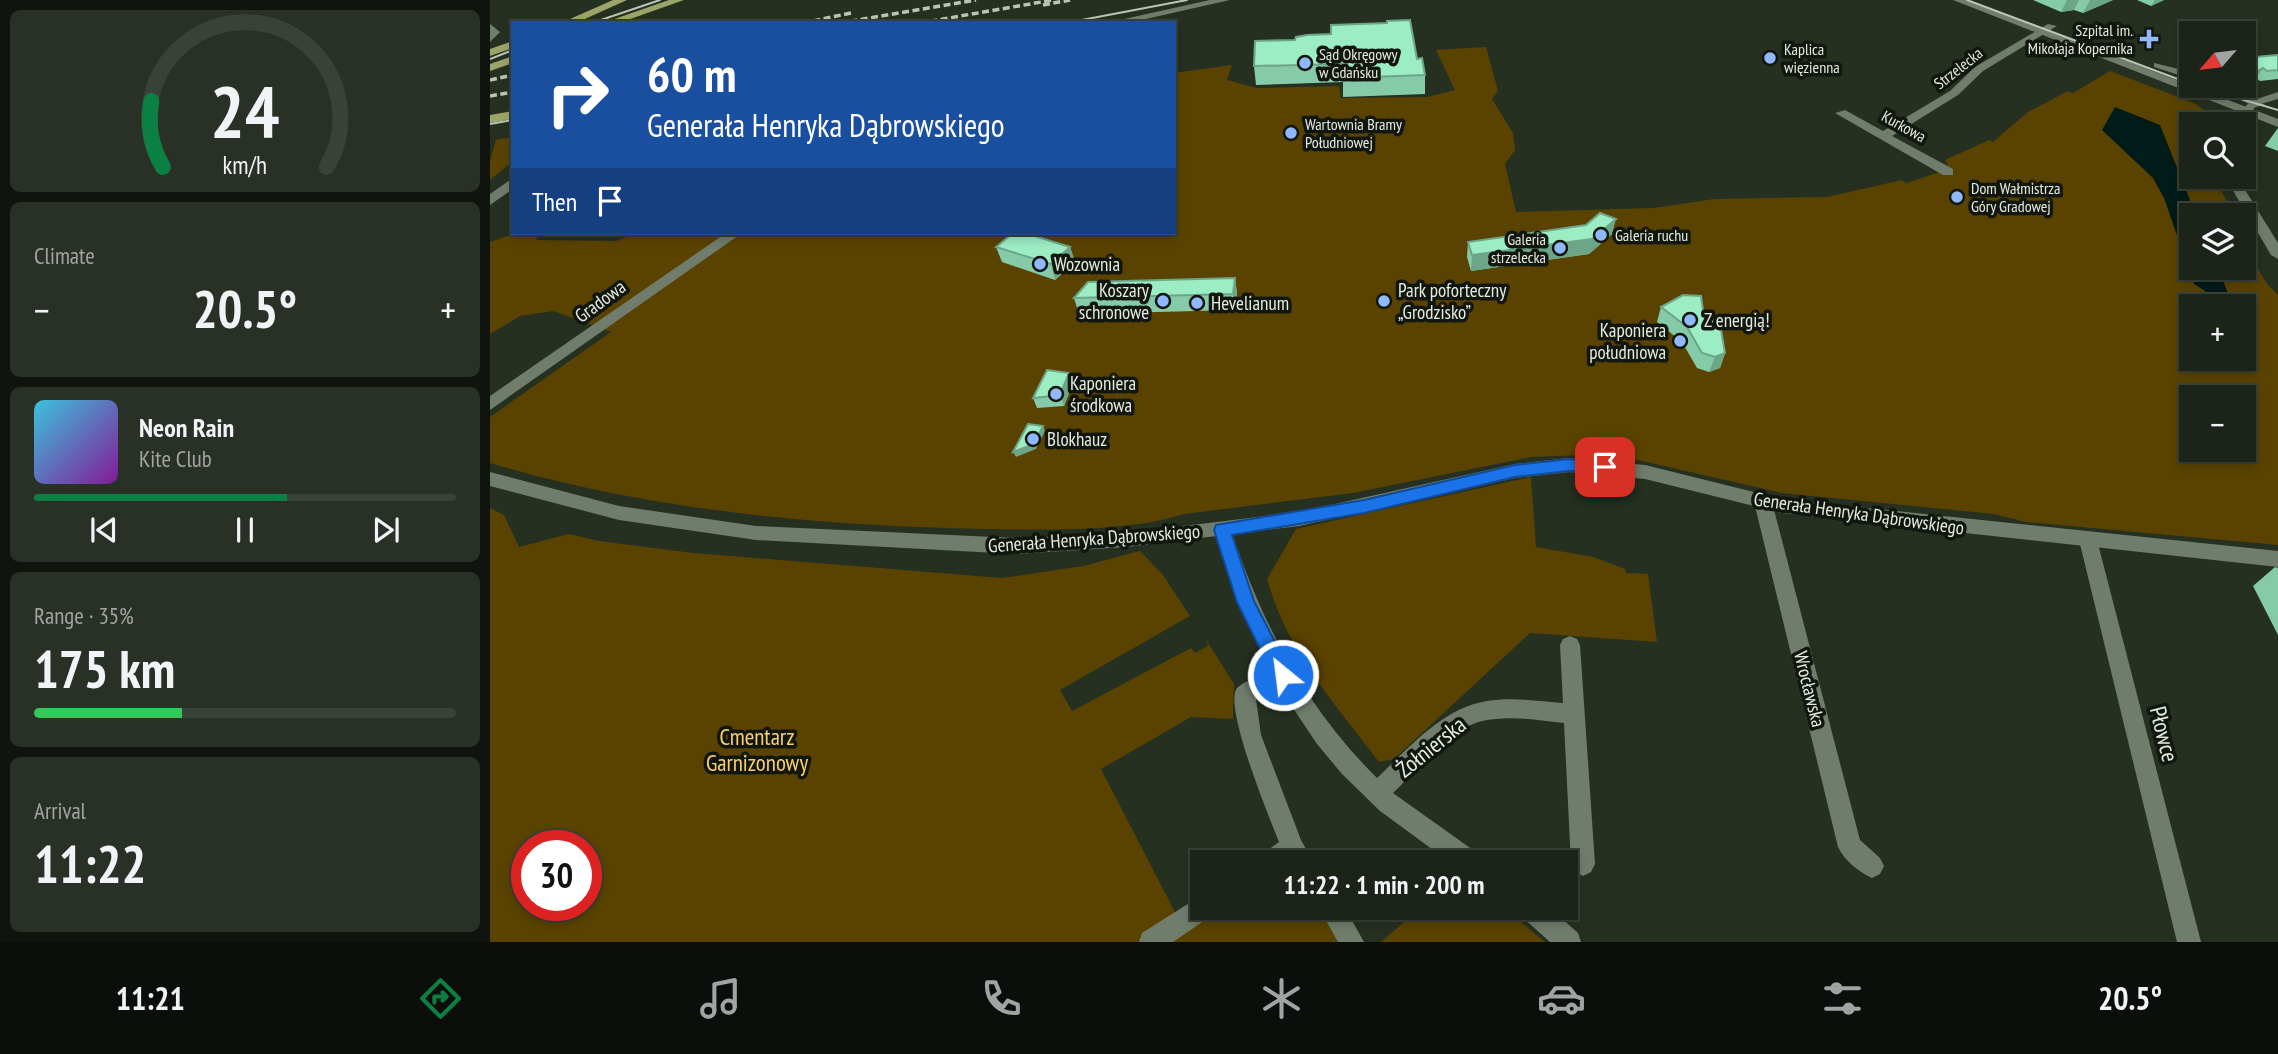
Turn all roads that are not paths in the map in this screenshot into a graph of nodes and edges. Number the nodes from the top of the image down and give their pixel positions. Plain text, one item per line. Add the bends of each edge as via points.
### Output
1 (622, 0) edge
2 (679, 0) edge
3 (1225, 0) edge
4 (1958, 0) edge
5 (1981, 0) edge
6 (571, 21) edge
7 (614, 21) edge
8 (1121, 21) edge
9 (2047, 29) junction
10 (511, 45) edge
11 (490, 54) edge
12 (511, 60) edge
13 (490, 68) edge
14 (2179, 72) edge
15 (2278, 95) edge
16 (2237, 98) edge
17 (2250, 106) junction
18 (2244, 112) edge
19 (1841, 113) dead end
20 (2278, 113) edge
21 (511, 115) edge
22 (490, 119) edge
23 (2278, 123) edge
24 (1885, 135) junction
25 (1948, 172) dead end
26 (511, 183) edge
27 (2238, 189) edge
28 (490, 201) edge
29 (732, 235) edge
30 (2278, 255) edge
31 (490, 404) edge
32 (490, 479) edge
33 (1763, 502) junction
34 (1222, 530) junction
35 (2088, 540) junction
36 (2278, 559) edge
37 (1570, 645) dead end
38 (1283, 675) junction
39 (1574, 714) junction
40 (1377, 793) junction
41 (1295, 850) edge
42 (1453, 850) edge
43 (1583, 864) dead end
44 (1872, 866) dead end
45 (1190, 915) edge
46 (1338, 920) edge
47 (1544, 920) edge
48 (1151, 942) edge
49 (1352, 942) edge
50 (1569, 942) edge
51 (2189, 942) edge

1 - 6 main road
2 - 7 main road
3 - 8 street
4 - 9 street
5 - 9 street
9 - 14 street
9 - 17 street
9 - 24 street, Strzelecka via 1979,69 1954,93
10 - 11 main road
12 - 13 main road
15 - 17 street
16 - 17 street
17 - 18 street
17 - 20 street
17 - 23 street
19 - 24 street, Kurkowa
21 - 22 main road
24 - 25 street, Kurkowa
26 - 28 street
27 - 30 street
29 - 31 street, Gradowa
32 - 34 street, Generała Henryka Dąbrowskiego via 619,513 756,533 1015,546
33 - 34 street, Generała Henryka Dąbrowskiego via 1645,472 1569,465 1515,471 1364,507
33 - 35 street, Generała Henryka Dąbrowskiego
33 - 44 street, Wrocławska via 1850,847
34 - 38 street via 1246,602
35 - 36 street, Generała Henryka Dąbrowskiego
35 - 51 street, Płowce
37 - 39 street
38 - 40 street via 1337,750
38 - 41 street via 1245,694 1250,735
39 - 40 street, Żołnierska via 1498,710 1472,714 1452,726
39 - 43 street
40 - 42 street
45 - 48 street
46 - 49 street
47 - 50 street

